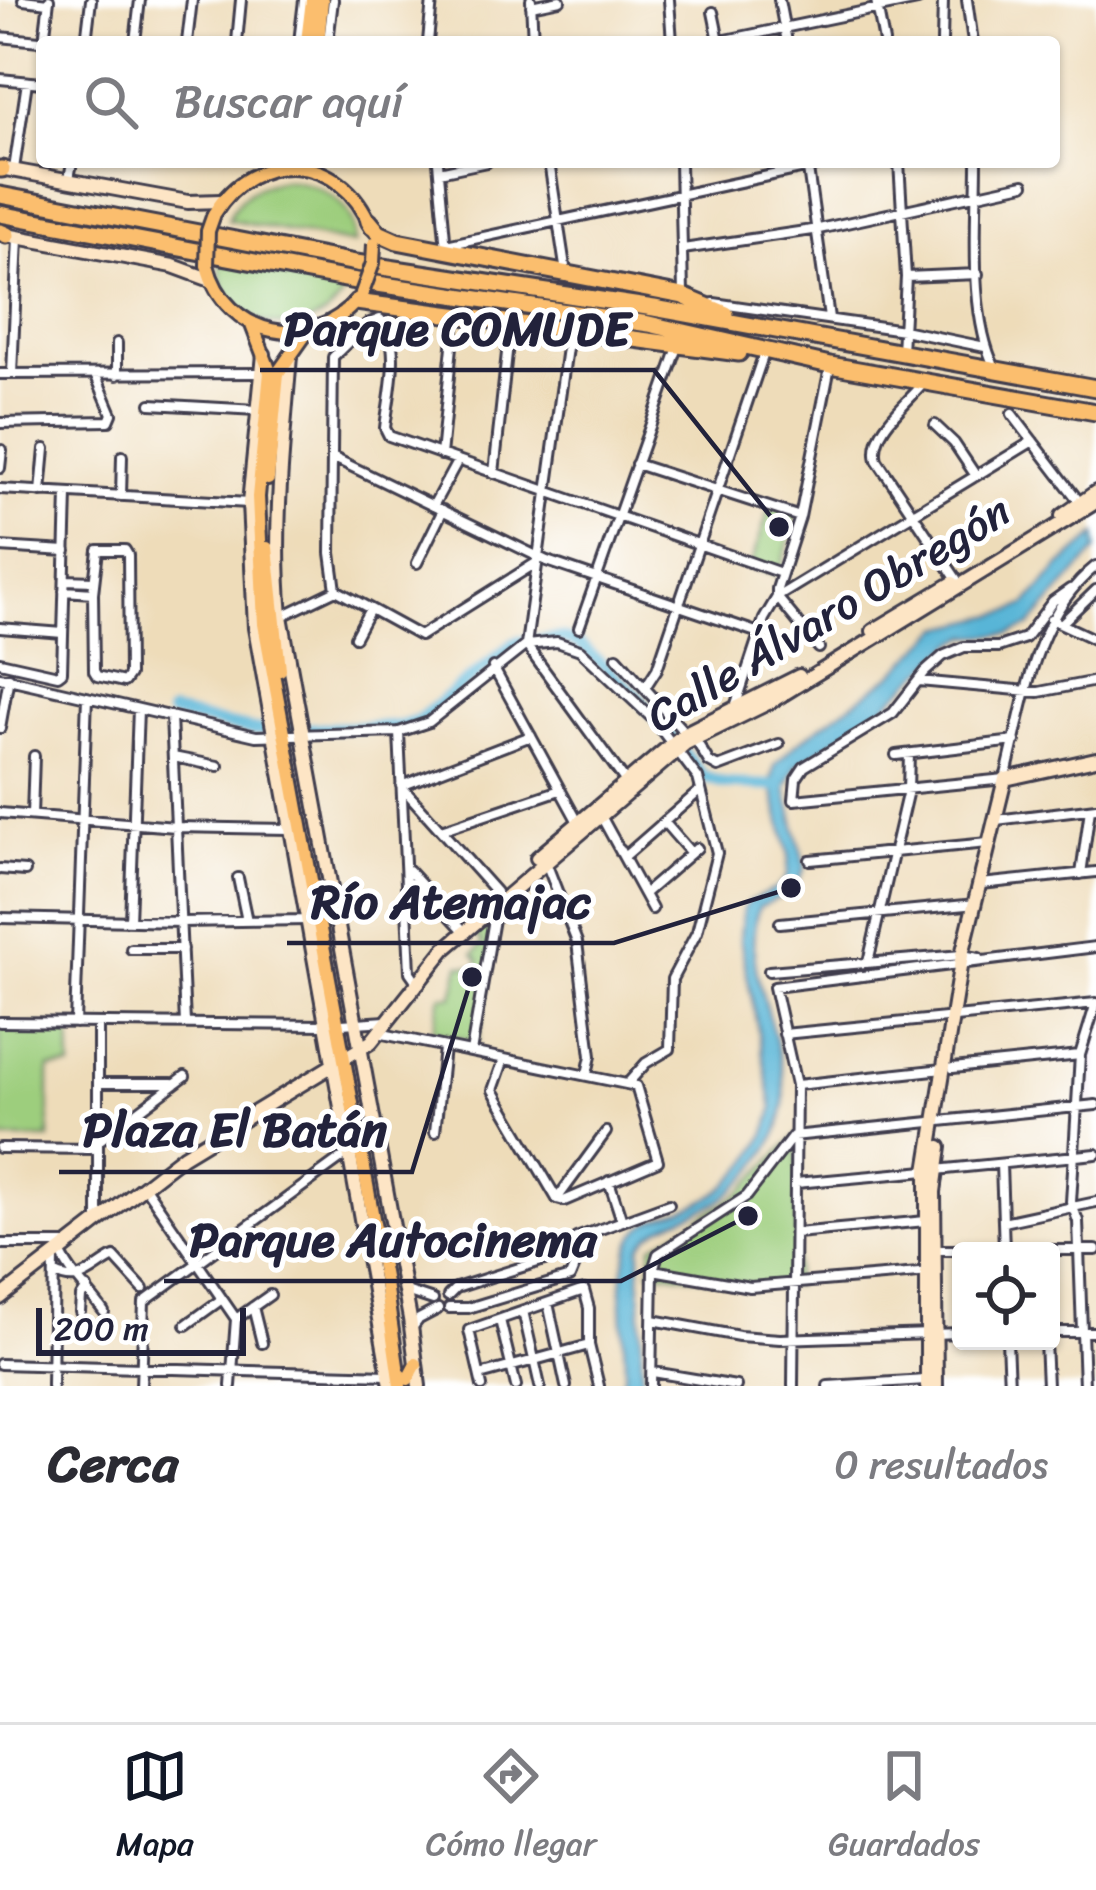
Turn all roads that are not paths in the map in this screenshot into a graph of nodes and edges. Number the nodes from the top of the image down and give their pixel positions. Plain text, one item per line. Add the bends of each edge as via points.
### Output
1 (23, 0) edge
2 (91, 0) edge
3 (140, 0) edge
4 (192, 0) edge
5 (242, 0) edge
6 (308, 0) edge
7 (322, 0) edge
8 (333, 0) edge
9 (432, 0) edge
10 (560, 0) edge
11 (668, 0) edge
12 (779, 0) edge
13 (918, 0) edge
14 (943, 0) edge
15 (967, 0) edge
16 (48, 1) edge
17 (531, 3) edge
18 (876, 4) edge
19 (713, 12) dead end
20 (784, 27) junction
21 (46, 36) edge
22 (87, 36) edge
23 (136, 36) edge
24 (188, 36) edge
25 (238, 36) edge
26 (306, 36) edge
27 (307, 36) edge
28 (329, 36) edge
29 (429, 36) edge
30 (533, 36) edge
31 (671, 36) edge
32 (717, 36) edge
33 (744, 36) edge
34 (786, 36) edge
35 (883, 36) edge
36 (942, 36) edge
37 (972, 36) edge
38 (0, 37) edge
39 (36, 41) edge
40 (0, 79) edge
41 (27, 82) junction
42 (36, 83) edge
43 (70, 168) edge
44 (264, 168) edge
45 (302, 168) edge
46 (326, 168) edge
47 (439, 168) edge
48 (550, 168) edge
49 (680, 168) edge
50 (796, 168) edge
51 (809, 168) edge
52 (900, 168) edge
53 (977, 168) edge
54 (4, 169) edge
55 (335, 180) junction
56 (69, 181) junction
57 (1024, 184) dead end
58 (977, 194) junction
59 (0, 195) edge
60 (682, 196) junction
61 (221, 201) junction
62 (904, 210) junction
63 (0, 214) edge
64 (369, 221) junction
65 (557, 222) junction
66 (819, 229) junction
67 (6, 235) edge
68 (446, 248) junction
69 (683, 249) junction
70 (978, 274) junction
71 (567, 275) junction
72 (906, 277) junction
73 (211, 280) junction
74 (682, 296) junction
75 (359, 297) junction
76 (701, 302) junction
77 (456, 315) junction
78 (829, 318) junction
79 (510, 323) junction
80 (252, 326) junction
81 (768, 328) junction
82 (903, 330) junction
83 (569, 331) junction
84 (308, 332) junction
85 (117, 343) dead end
86 (679, 346) junction
87 (985, 347) junction
88 (264, 353) junction
89 (902, 354) junction
90 (763, 356) junction
91 (801, 359) junction
92 (830, 365) junction
93 (997, 371) junction
94 (262, 373) junction
95 (0, 374) edge
96 (12, 374) junction
97 (117, 375) junction
98 (96, 376) junction
99 (1096, 376) edge
100 (1037, 378) junction
101 (927, 380) junction
102 (1096, 388) edge
103 (151, 404) dead end
104 (257, 410) junction
105 (1012, 414) dead end
106 (1096, 416) edge
107 (0, 424) edge
108 (935, 425) dead end
109 (1033, 440) junction
110 (45, 449) dead end
111 (2, 450) edge
112 (441, 454) junction
113 (122, 456) dead end
114 (332, 457) junction
115 (458, 460) junction
116 (636, 464) junction
117 (0, 468) edge
118 (494, 473) junction
119 (976, 476) junction
120 (0, 489) edge
121 (547, 491) junction
122 (41, 492) junction
123 (1096, 492) edge
124 (719, 493) junction
125 (67, 494) junction
126 (121, 496) junction
127 (249, 503) junction
128 (1087, 506) edge
129 (438, 508) junction
130 (617, 515) junction
131 (914, 515) junction
132 (800, 518) junction
133 (701, 544) junction
134 (0, 547) edge
135 (65, 551) junction
136 (538, 559) junction
137 (417, 563) dead end
138 (1096, 566) edge
139 (782, 573) junction
140 (598, 578) junction
141 (957, 580) junction
142 (94, 581) junction
143 (64, 586) junction
144 (1070, 589) junction
145 (336, 590) junction
146 (1096, 590) edge
147 (93, 593) junction
148 (777, 597) junction
149 (679, 606) junction
150 (370, 609) junction
151 (1052, 619) junction
152 (268, 622) junction
153 (1063, 622) junction
154 (0, 628) edge
155 (579, 628) dead end
156 (63, 633) junction
157 (759, 633) junction
158 (355, 637) dead end
159 (1096, 640) edge
160 (526, 645) junction
161 (819, 648) dead end
162 (617, 657) dead end
163 (0, 662) edge
164 (493, 668) junction
165 (8, 674) edge
166 (918, 681) junction
167 (1096, 681) edge
168 (646, 686) junction
169 (1027, 691) junction
170 (87, 697) junction
171 (138, 709) junction
172 (732, 716) junction
173 (171, 717) junction
174 (0, 728) edge
175 (399, 732) junction
176 (287, 735) junction
177 (531, 736) junction
178 (1015, 741) junction
179 (681, 742) junction
180 (779, 744) dead end
181 (909, 754) junction
182 (896, 755) dead end
183 (34, 756) dead end
184 (173, 758) junction
185 (1096, 759) edge
186 (218, 766) dead end
187 (1005, 779) junction
188 (626, 782) junction
189 (400, 786) junction
190 (560, 790) junction
191 (908, 790) junction
192 (696, 794) dead end
193 (1093, 809) edge
194 (0, 813) edge
195 (601, 814) junction
196 (32, 815) junction
197 (82, 820) junction
198 (995, 820) junction
199 (664, 822) junction
200 (134, 824) junction
201 (580, 826) junction
202 (176, 827) junction
203 (290, 829) junction
204 (441, 830) junction
205 (990, 843) junction
206 (894, 852) junction
207 (544, 857) junction
208 (624, 857) junction
209 (811, 860) dead end
210 (407, 868) junction
211 (0, 869) edge
212 (25, 871) dead end
213 (1096, 872) edge
214 (1081, 874) junction
215 (238, 878) dead end
216 (981, 884) junction
217 (496, 892) junction
218 (644, 894) junction
219 (977, 903) junction
220 (652, 909) dead end
221 (880, 913) junction
222 (321, 917) junction
223 (0, 918) edge
224 (494, 919) dead end
225 (79, 920) junction
226 (130, 921) junction
227 (247, 921) junction
228 (181, 922) junction
229 (780, 923) dead end
230 (462, 928) junction
231 (1096, 947) edge
232 (182, 949) junction
233 (131, 950) dead end
234 (968, 956) junction
235 (868, 962) junction
236 (770, 971) dead end
237 (417, 982) junction
238 (1096, 1003) edge
239 (957, 1017) junction
240 (387, 1021) junction
241 (0, 1022) edge
242 (75, 1022) junction
243 (98, 1023) junction
244 (185, 1024) junction
245 (341, 1024) junction
246 (378, 1034) junction
247 (784, 1034) junction
248 (444, 1048) junction
249 (471, 1052) junction
250 (1080, 1055) junction
251 (347, 1057) junction
252 (504, 1059) junction
253 (949, 1068) junction
254 (587, 1074) junction
255 (316, 1075) junction
256 (185, 1076) dead end
257 (338, 1082) junction
258 (99, 1083) junction
259 (174, 1083) junction
260 (632, 1084) junction
261 (796, 1085) junction
262 (1096, 1105) edge
263 (1078, 1106) junction
264 (940, 1119) junction
265 (435, 1132) dead end
266 (606, 1132) dead end
267 (797, 1134) junction
268 (98, 1145) junction
269 (0, 1148) edge
270 (350, 1152) junction
271 (1096, 1154) edge
272 (1075, 1157) junction
273 (1000, 1164) junction
274 (932, 1170) junction
275 (609, 1181) junction
276 (796, 1183) junction
277 (144, 1186) junction
278 (370, 1198) junction
279 (557, 1199) junction
280 (1096, 1202) edge
281 (669, 1204) dead end
282 (1072, 1207) junction
283 (363, 1216) junction
284 (929, 1220) junction
285 (622, 1221) junction
286 (98, 1222) junction
287 (1003, 1222) junction
288 (796, 1233) junction
289 (576, 1238) dead end
290 (1004, 1242) edge
291 (0, 1244) edge
292 (61, 1250) junction
293 (933, 1250) junction
294 (952, 1250) edge
295 (1060, 1250) edge
296 (1079, 1250) junction
297 (1096, 1250) edge
298 (197, 1263) junction
299 (653, 1270) junction
300 (929, 1272) junction
301 (54, 1273) junction
302 (84, 1283) junction
303 (795, 1286) junction
304 (143, 1289) dead end
305 (404, 1290) junction
306 (270, 1295) dead end
307 (448, 1296) dead end
308 (0, 1298) edge
309 (222, 1299) junction
310 (548, 1303) junction
311 (253, 1307) junction
312 (449, 1308) dead end
313 (523, 1311) junction
314 (80, 1312) dead end
315 (104, 1312) dead end
316 (236, 1319) junction
317 (500, 1320) junction
318 (653, 1320) junction
319 (186, 1325) dead end
320 (411, 1329) junction
321 (1060, 1332) edge
322 (1082, 1332) junction
323 (1096, 1332) edge
324 (930, 1333) junction
325 (952, 1333) edge
326 (794, 1338) junction
327 (262, 1343) dead end
328 (589, 1346) junction
329 (1007, 1350) edge
330 (1045, 1350) edge
331 (558, 1352) junction
332 (536, 1361) junction
333 (0, 1364) edge
334 (416, 1364) joint
335 (52, 1365) junction
336 (511, 1366) junction
337 (142, 1368) junction
338 (232, 1370) junction
339 (653, 1372) junction
340 (481, 1380) edge
341 (403, 1383) edge
342 (930, 1384) edge
343 (52, 1386) edge
344 (141, 1386) edge
345 (231, 1386) edge
346 (516, 1386) edge
347 (540, 1386) edge
348 (566, 1386) edge
349 (599, 1386) edge
350 (651, 1386) edge
351 (736, 1386) edge
352 (793, 1386) edge
353 (828, 1386) edge
354 (1009, 1386) edge
355 (1047, 1386) edge
356 (1084, 1386) edge

1 - 16 street
2 - 22 street
3 - 23 street
4 - 24 street
5 - 25 street
6 - 26 main road
7 - 27 main road
8 - 28 street
9 - 29 street
10 - 17 street
11 - 31 street
12 - 20 street
13 - 18 street
14 - 36 street
15 - 37 street
16 - 21 street
17 - 30 street
18 - 20 street
18 - 35 street
19 - 32 street
20 - 33 street
20 - 34 street
38 - 39 street
40 - 41 street
41 - 42 street
41 - 54 street
43 - 56 street
44 - 61 main road
45 - 55 main road
46 - 55 main road
47 - 68 street
48 - 65 street
49 - 60 street
50 - 60 street
51 - 66 street
52 - 62 street
53 - 58 street
54 - 56 street
55 - 64 main road
56 - 61 street
57 - 58 street
58 - 62 street
58 - 70 street
59 - 81 highway via 356,263
60 - 65 street
60 - 69 street
61 - 73 main road, bridge via 208,231
62 - 66 street
62 - 72 street
63 - 91 highway via 350,280 649,324
64 - 68 highway via 397,241
64 - 75 main road, bridge via 373,262
65 - 68 street
65 - 71 street
66 - 69 street
66 - 78 street
67 - 73 street
67 - 96 street
68 - 71 highway
69 - 74 street
70 - 72 street
70 - 87 street
71 - 74 highway
72 - 82 street
73 - 80 main road
74 - 76 highway
75 - 77 highway
75 - 84 main road
76 - 78 street
76 - 81 highway
77 - 79 highway
77 - 112 street
78 - 82 street
79 - 83 highway
79 - 118 street
80 - 84 main road
80 - 88 main road
81 - 89 highway
82 - 87 street
82 - 89 street
83 - 86 highway
83 - 121 street
84 - 152 main road via 278,373
85 - 97 street
86 - 90 highway
86 - 116 street
87 - 93 street
88 - 94 street
88 - 152 main road via 270,372 258,497
89 - 93 highway
90 - 91 highway
90 - 124 street
91 - 92 highway
92 - 101 highway
92 - 132 street
93 - 100 highway
94 - 97 street
94 - 104 street
95 - 96 street
96 - 98 street
97 - 98 street
98 - 107 street via 109,421
99 - 100 highway
100 - 102 highway
101 - 106 highway
101 - 131 street via 874,450
103 - 104 street
104 - 127 street
105 - 109 street
108 - 119 street
109 - 119 street
109 - 128 street
110 - 122 street
111 - 117 street
112 - 114 street via 387,434 392,354 380,319 334,354
112 - 115 street
113 - 126 street
114 - 129 street
114 - 145 street
115 - 118 street
115 - 129 street
116 - 124 street
116 - 130 street
118 - 121 street
119 - 131 street
120 - 122 street
121 - 130 street
121 - 136 street
122 - 125 street
123 - 128 street, Calle Álvaro Obregón
124 - 132 street
124 - 133 street
125 - 126 street
125 - 135 street
126 - 127 street
127 - 152 street
128 - 141 street, Calle Álvaro Obregón
128 - 172 street, Calle Álvaro Obregón via 872,642
129 - 136 street
129 - 137 street
130 - 133 street
130 - 140 street
131 - 141 street
131 - 148 street
132 - 139 street
133 - 139 street
133 - 149 street
134 - 135 street
135 - 143 street
136 - 140 street
136 - 150 street via 420,635
136 - 160 street
138 - 144 street
139 - 148 street
140 - 149 street
140 - 155 street
141 - 172 street, Calle Álvaro Obregón
142 - 143 street
142 - 147 street
142 - 147 street via 98,550 128,552 124,682 95,674
143 - 147 street
143 - 156 street
144 - 151 street
144 - 166 street via 1025,638 952,650
145 - 150 street
145 - 152 street
146 - 153 street
148 - 157 street
148 - 161 street
149 - 157 street
149 - 168 street
150 - 158 street
151 - 153 street
151 - 169 street
152 - 176 main road via 272,703
152 - 176 main road via 292,716
153 - 159 street
154 - 156 street
156 - 165 street via 60,674
157 - 172 street
160 - 164 street
160 - 179 street via 580,650
160 - 188 street
162 - 168 street
163 - 165 street
164 - 175 street via 429,722
164 - 177 street
165 - 170 street
165 - 174 street
166 - 169 street
166 - 191 street via 893,713 804,767 794,800
167 - 169 street
168 - 179 street
169 - 178 street
170 - 171 street
170 - 197 street
171 - 173 street
171 - 200 street
172 - 179 street, Calle Álvaro Obregón
173 - 176 street
173 - 184 street
175 - 176 street
175 - 189 street
176 - 203 street
176 - 222 main road
177 - 189 street
177 - 190 street
178 - 181 street
178 - 187 street
179 - 180 street via 718,767
179 - 188 street, Calle Álvaro Obregón
179 - 195 street, Calle Álvaro Obregón
179 - 260 street via 717,853 697,932 672,979 670,1049
181 - 182 street
181 - 191 street
183 - 196 street
184 - 186 street
184 - 202 street
185 - 187 street
187 - 191 street
187 - 198 street
188 - 201 street, Calle Álvaro Obregón
189 - 204 street
189 - 210 street
190 - 201 street
190 - 204 street
191 - 206 street
192 - 199 street
193 - 198 street
193 - 214 street
194 - 196 street
195 - 201 street, Calle Álvaro Obregón
195 - 208 street
196 - 197 street
197 - 200 street
197 - 225 street
198 - 205 street
199 - 208 street
199 - 218 street via 694,850
200 - 202 street
200 - 226 street
201 - 207 street, Calle Álvaro Obregón
202 - 203 street
202 - 228 street
203 - 222 street
204 - 217 street
205 - 206 street
205 - 216 street
206 - 209 street
206 - 221 street
207 - 217 street, Calle Álvaro Obregón
207 - 230 street, Calle Álvaro Obregón
207 - 254 street via 577,942
208 - 218 street
210 - 230 street
210 - 237 street via 410,972
211 - 212 street
213 - 214 street
214 - 216 street
215 - 227 street
216 - 219 street
217 - 230 street, Calle Álvaro Obregón
218 - 220 street
219 - 221 street
219 - 234 street
221 - 229 street
221 - 235 street
222 - 227 street
222 - 245 main road
223 - 225 street
224 - 249 street
225 - 226 street
225 - 242 street
226 - 228 street
227 - 228 street
228 - 232 street
230 - 237 street, Calle Álvaro Obregón
231 - 234 street
232 - 233 street
232 - 244 street
234 - 235 street
234 - 239 street
234 - 247 street via 776,986
235 - 236 street
237 - 240 street, Calle Álvaro Obregón
238 - 239 street
238 - 250 street
239 - 247 street
239 - 253 street
240 - 245 street
240 - 246 street, Calle Álvaro Obregón
241 - 242 street
242 - 243 street
243 - 244 street
243 - 258 street
244 - 245 street
245 - 251 main road
246 - 248 street
246 - 251 street, Calle Álvaro Obregón
247 - 261 street
248 - 249 street
248 - 265 street
249 - 252 street
250 - 253 street
250 - 263 street
251 - 255 street, Calle Álvaro Obregón
251 - 257 street
251 - 278 main road
251 - 305 street
251 - 341 main road
252 - 254 street
252 - 279 street via 493,1090
253 - 261 street
253 - 264 street
254 - 260 street
255 - 257 street
255 - 277 street, Calle Álvaro Obregón
256 - 259 street
257 - 270 street
258 - 259 street
258 - 268 street
259 - 268 street
260 - 275 street via 658,1161
261 - 267 street
262 - 263 street
263 - 264 street
263 - 272 street
264 - 267 street
264 - 274 street
266 - 279 street
267 - 276 street
267 - 299 street via 747,1196 664,1248
268 - 269 street
268 - 286 street
270 - 283 street
270 - 298 street
271 - 272 street
272 - 273 street
272 - 282 street
273 - 274 street
273 - 287 street
274 - 276 street
274 - 284 street
275 - 279 street
275 - 285 street
276 - 288 street
277 - 286 street, Calle Álvaro Obregón
277 - 298 street
278 - 283 main road
278 - 341 main road
280 - 282 street
281 - 285 street
282 - 287 street
282 - 296 street
283 - 341 street
284 - 288 street
284 - 293 street
284 - 300 street
285 - 289 street
286 - 292 street, Calle Álvaro Obregón
287 - 290 street
288 - 303 street
291 - 292 street
292 - 301 street
292 - 302 street
292 - 308 street, Calle Álvaro Obregón
293 - 294 street
293 - 300 street
295 - 296 street
296 - 297 street
296 - 322 street
298 - 309 street
298 - 337 street via 143,1302
299 - 303 street via 750,1287
299 - 318 street
300 - 303 street
300 - 324 street
301 - 302 street
301 - 335 street
302 - 304 street via 114,1257
302 - 314 street
302 - 315 street
303 - 326 street
305 - 320 street
305 - 320 street via 436,1304
306 - 311 street
307 - 312 street via 560,1255 575,1265 570,1277
309 - 316 street
309 - 319 street
310 - 313 street
310 - 328 street via 584,1290
310 - 331 street
311 - 316 street
311 - 327 street
313 - 317 street
313 - 332 street
316 - 338 street
317 - 336 street
317 - 340 street via 469,1330
318 - 326 street
318 - 339 street
320 - 334 street
321 - 322 street
322 - 323 street
322 - 356 street
324 - 325 street
324 - 326 street
324 - 342 street
326 - 352 street
328 - 331 street
328 - 349 street
329 - 354 street
330 - 355 street
331 - 332 street
331 - 348 street
332 - 336 street
332 - 347 street
333 - 335 street
334 - 341 main road
335 - 337 street
335 - 343 street
336 - 340 street
336 - 346 street
337 - 338 street
337 - 344 street
338 - 341 street
338 - 345 street
339 - 350 street
339 - 351 street
342 - 353 street

